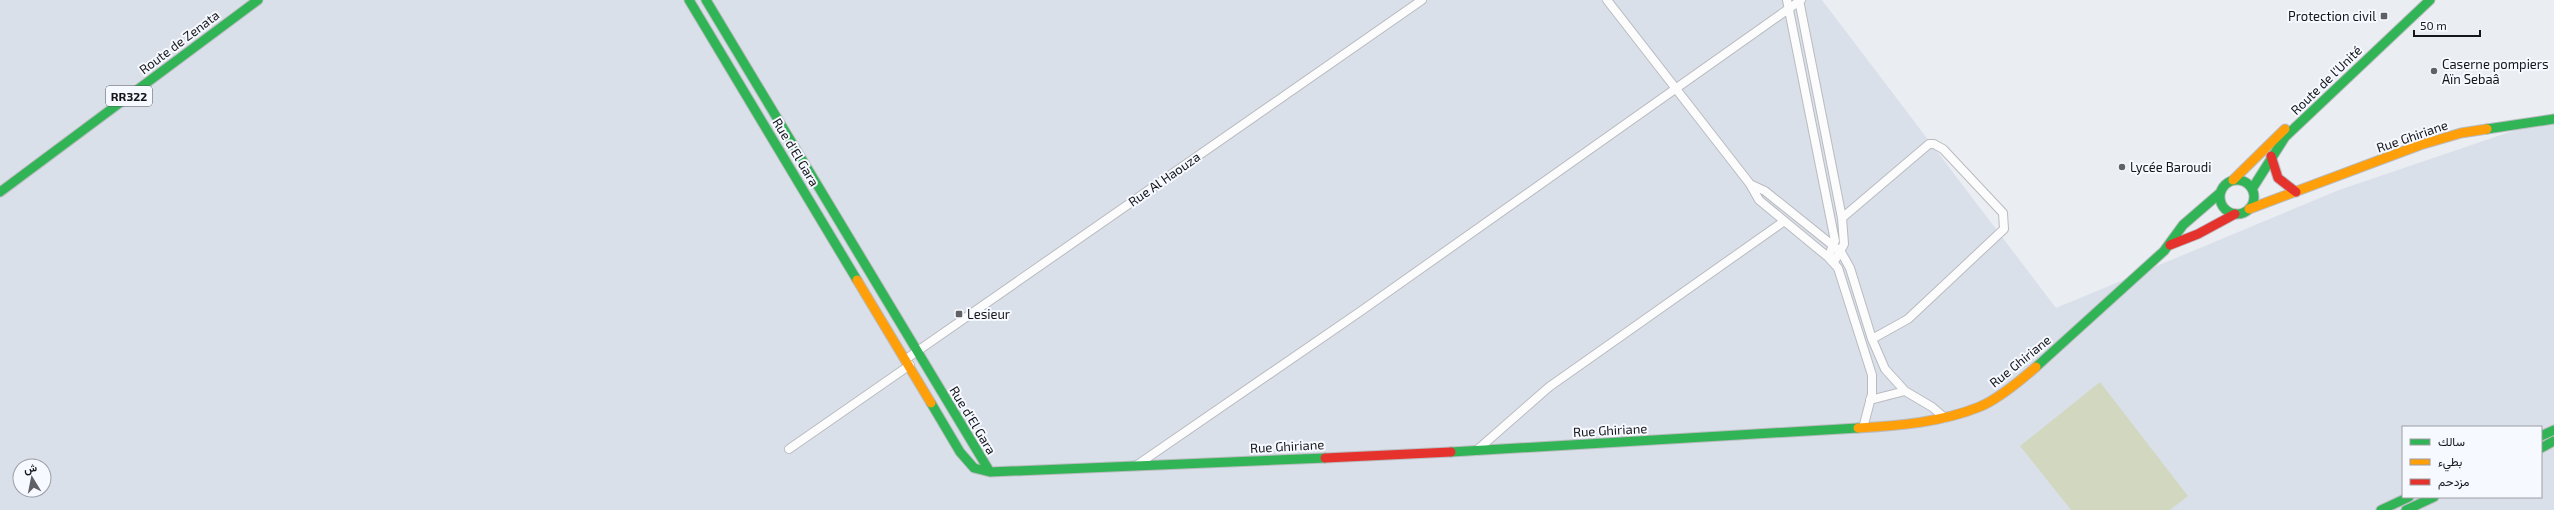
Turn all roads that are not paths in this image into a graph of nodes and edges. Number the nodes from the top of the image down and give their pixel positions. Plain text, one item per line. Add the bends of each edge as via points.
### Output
1 (258, 0) edge
2 (689, 0) edge
3 (706, 0) edge
4 (1422, 0) edge
5 (1607, 0) edge
6 (1787, 0) edge
7 (1800, 0) edge
8 (2420, 0) edge
9 (2430, 0) edge
10 (1788, 9) junction
11 (2341, 80) junction
12 (1675, 90) junction
13 (2554, 119) edge
14 (2271, 156) junction
15 (2234, 180) junction
16 (1750, 184) junction
17 (0, 192) edge
18 (2253, 192) junction
19 (2296, 192) junction
20 (2220, 193) junction
21 (2284, 197) junction
22 (2248, 209) junction
23 (2235, 214) junction
24 (1842, 218) junction
25 (1783, 222) junction
26 (2170, 245) junction
27 (1838, 249) junction
28 (1831, 260) junction
29 (1872, 339) junction
30 (917, 352) junction
31 (908, 362) junction
32 (1905, 391) junction
33 (1870, 400) junction
34 (1945, 418) junction
35 (1863, 428) junction
36 (2554, 430) edge
37 (2542, 436) edge
38 (2554, 442) edge
39 (2542, 448) edge
40 (788, 449) dead end
41 (1476, 451) junction
42 (1137, 466) junction
43 (990, 472) junction
44 (2407, 498) edge
45 (2432, 498) edge
46 (2381, 510) edge
47 (2406, 510) edge

1 - 17 street, Route de Zenata / RR322
2 - 31 street, Rue d'El Gara
3 - 30 street, Rue d'El Gara
4 - 30 street, Rue Al Haouza
5 - 12 street
6 - 10 street
7 - 10 street
7 - 24 street
8 - 11 street, Route de l'Unité
9 - 11 street, Route de l'Unité
10 - 12 street
10 - 27 street
11 - 14 street, Route de l'Unité via 2285,137
11 - 15 street, Route de l'Unité
12 - 16 street
12 - 42 street
13 - 19 street, Rue Ghiriane via 2461,133 2420,145
14 - 18 street, Route de l'Unité
14 - 19 street via 2273,170 2279,182
15 - 18 street via 2246,183
15 - 20 street via 2225,185
16 - 25 street via 1759,200
16 - 27 street via 1765,191
18 - 21 street, Rue Ghiriane
18 - 22 street via 2252,204
19 - 21 street, Rue Ghiriane
20 - 23 street via 2223,207
20 - 26 street, Rue Ghiriane via 2183,225
21 - 22 street, Rue Ghiriane
22 - 23 street
23 - 26 street, Rue Ghiriane via 2198,234
24 - 27 street via 1845,241
24 - 29 street via 1929,144 1943,149 2003,213 2004,229 1908,319
25 - 28 street
25 - 41 street via 1548,387
26 - 34 street, Rue Ghiriane via 2005,393 1980,407
27 - 28 street
27 - 29 street via 1850,268
28 - 33 street via 1842,278 1872,375
29 - 32 street via 1885,369
30 - 31 street, Rue Al Haouza
30 - 43 street, Rue d'El Gara
31 - 40 street, Rue Al Haouza
31 - 43 street, Rue d'El Gara via 965,459 974,468
32 - 33 street
32 - 34 street
33 - 35 street
34 - 35 street, Rue Ghiriane
35 - 41 street, Rue Ghiriane
36 - 37 street
38 - 39 street
41 - 42 street, Rue Ghiriane
42 - 43 street, Rue Ghiriane
44 - 46 street
45 - 47 street

